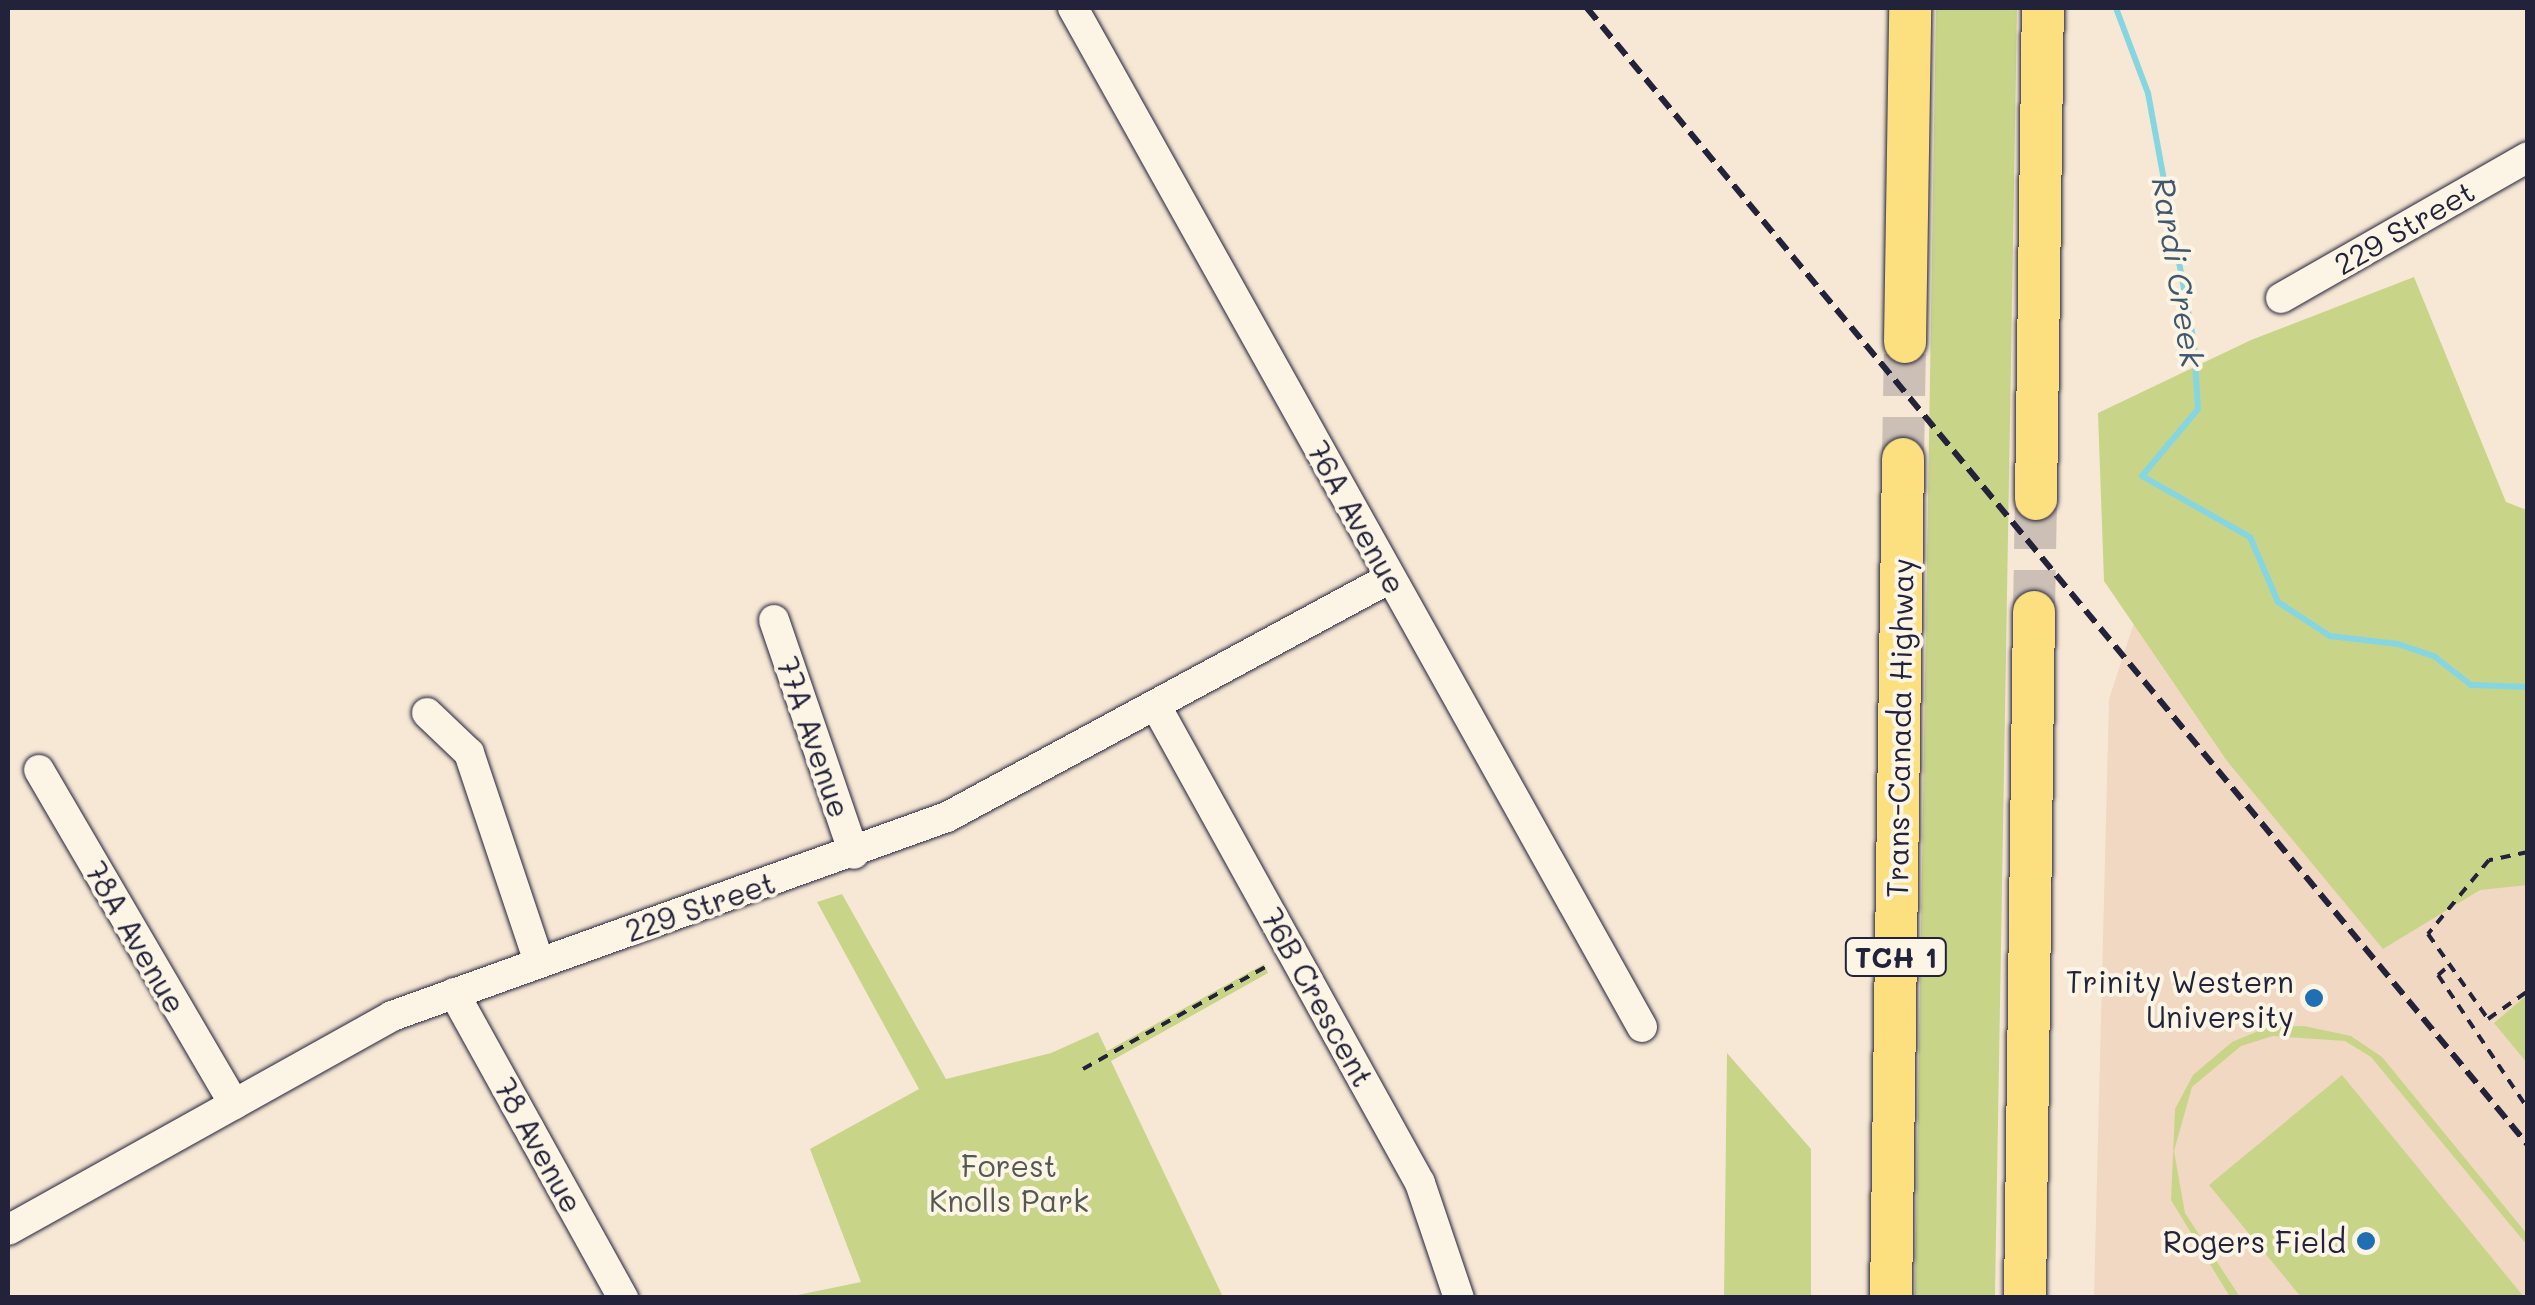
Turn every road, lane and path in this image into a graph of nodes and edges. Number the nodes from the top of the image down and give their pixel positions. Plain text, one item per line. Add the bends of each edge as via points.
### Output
1 (1073, 8) edge
2 (1910, 8) edge
3 (2044, 8) edge
4 (2528, 157) edge
5 (2281, 298) dead end
6 (1904, 342) tunnel mouth
7 (1903, 459) tunnel mouth
8 (2036, 499) tunnel mouth
9 (1390, 578) junction
10 (2034, 612) tunnel mouth
11 (774, 620) dead end
12 (1156, 706) junction
13 (427, 713) dead end
14 (39, 770) dead end
15 (2528, 852) edge
16 (854, 854) junction
17 (1293, 953) junction
18 (539, 962) junction
19 (2446, 968) junction
20 (2528, 991) edge
21 (454, 993) junction
22 (1642, 1026) dead end
23 (1083, 1069) dead end
24 (234, 1104) junction
25 (2528, 1109) edge
26 (8, 1230) edge
27 (622, 1298) edge
28 (1459, 1298) edge
29 (1891, 1298) edge
30 (2024, 1298) edge

1 - 9 street, 76A Avenue
2 - 6 highway
3 - 8 highway
4 - 5 street, 229 Street
7 - 29 highway, Trans-Canada Highway / TCH 1
9 - 12 street, 229 Street
9 - 22 street, 76A Avenue
10 - 30 highway
11 - 16 street, 77A Avenue
12 - 16 street, 229 Street via 947,817
12 - 17 street, 76B Crescent
13 - 18 street via 469,753
14 - 24 street, 78A Avenue
15 - 19 path via 2489,860 2428,934
16 - 18 street, 229 Street
17 - 23 path
17 - 28 street, 76B Crescent via 1420,1183
18 - 21 street, 229 Street
19 - 20 path via 2488,1019
19 - 25 path via 2438,975
21 - 24 street, 229 Street via 392,1016
21 - 27 street, 78 Avenue
24 - 26 street, 229 Street

